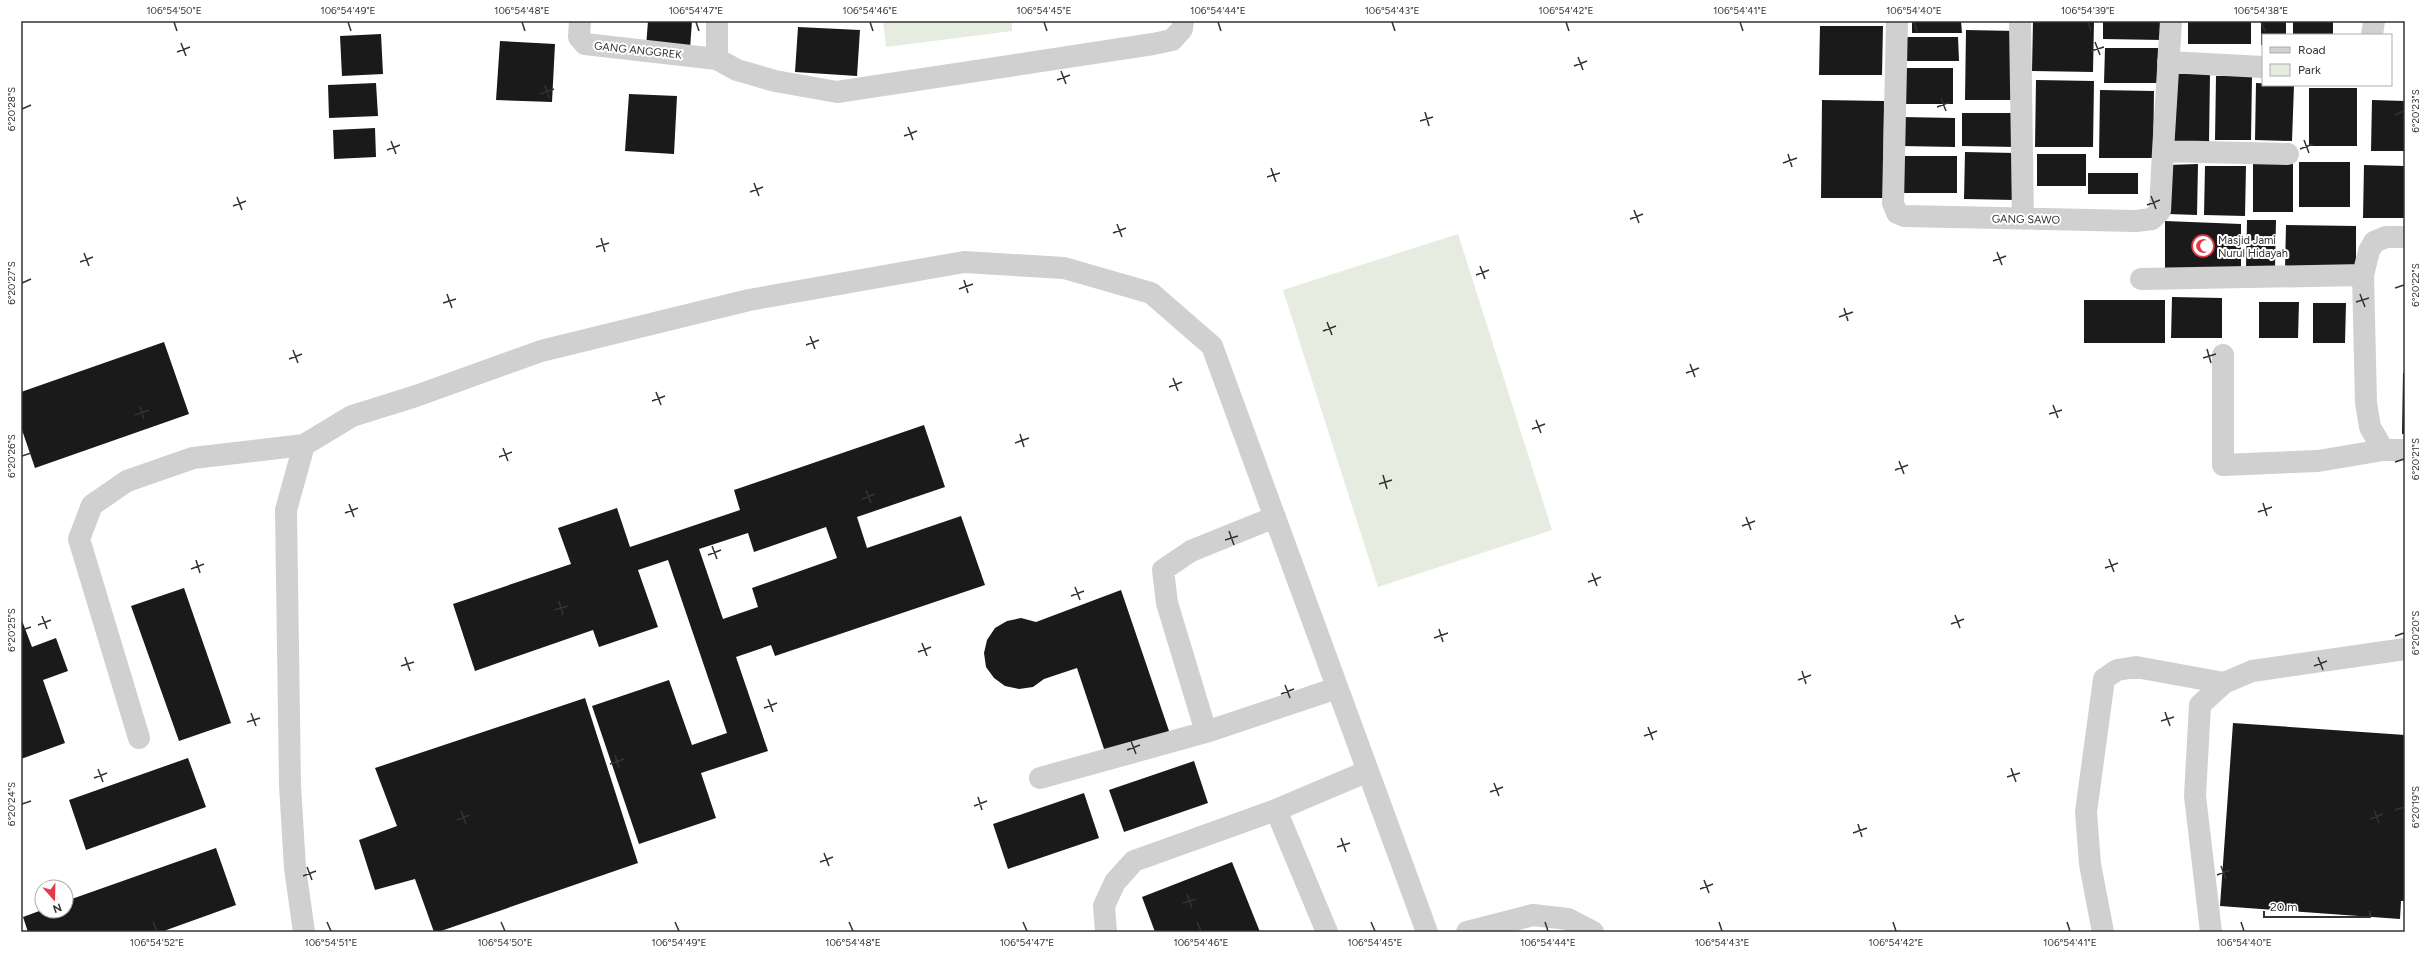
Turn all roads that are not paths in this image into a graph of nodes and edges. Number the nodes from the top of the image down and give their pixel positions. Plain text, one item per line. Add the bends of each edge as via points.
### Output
1 (580, 21) edge
2 (717, 21) edge
3 (1183, 21) edge
4 (1897, 21) edge
5 (2020, 21) edge
6 (2171, 21) edge
7 (2374, 21) edge
8 (2372, 34) edge
9 (717, 59) junction
10 (2168, 62) junction
11 (2262, 67) edge
12 (2163, 151) junction
13 (2288, 154) dead end
14 (2023, 219) junction
15 (2405, 237) edge
16 (2363, 275) junction
17 (2141, 279) dead end
18 (2222, 354) dead end
19 (304, 445) junction
20 (2383, 450) junction
21 (2405, 450) edge
22 (1275, 517) junction
23 (2405, 649) edge
24 (2224, 683) junction
25 (1337, 688) junction
26 (1206, 732) junction
27 (139, 738) dead end
28 (1368, 771) junction
29 (1040, 778) dead end
30 (1276, 810) junction
31 (304, 932) edge
32 (1106, 932) edge
33 (1327, 932) edge
34 (1427, 932) edge
35 (1468, 932) edge
36 (1593, 932) edge
37 (2103, 932) edge
38 (2212, 932) edge

1 - 9 street, GANG ANGGREK via 580,37 585,44
2 - 9 street
3 - 9 street via 1182,29 1172,40 1153,44 837,92 775,81 737,70
4 - 14 street, GANG SAWO via 1893,203 1897,213 1917,218
5 - 14 street
6 - 10 street, GANG SAWO
7 - 8 street
10 - 11 street
10 - 12 street, GANG SAWO
12 - 13 street
12 - 14 street, GANG SAWO via 2160,212 2152,219
15 - 16 street via 2386,237 2374,242
16 - 17 street
16 - 20 street via 2366,403 2370,427
18 - 20 street via 2223,465 2318,461
19 - 22 street via 352,416 541,351 749,300 964,262 1064,268 1151,293 1212,346
19 - 27 street via 193,458 127,481 92,505 79,539
19 - 31 street via 286,510 290,785 294,868
20 - 21 street
22 - 25 street
22 - 26 street via 1191,551 1164,570 1167,604
23 - 24 street via 2252,671
24 - 37 street via 2136,667 2117,670 2104,679 2086,812 2090,864
24 - 38 street via 2200,705 2195,796
25 - 26 street
25 - 28 street
26 - 29 street
28 - 30 street
28 - 34 street
30 - 32 street via 1134,861 1115,882 1104,906
30 - 33 street
35 - 36 street via 1533,915 1568,919

